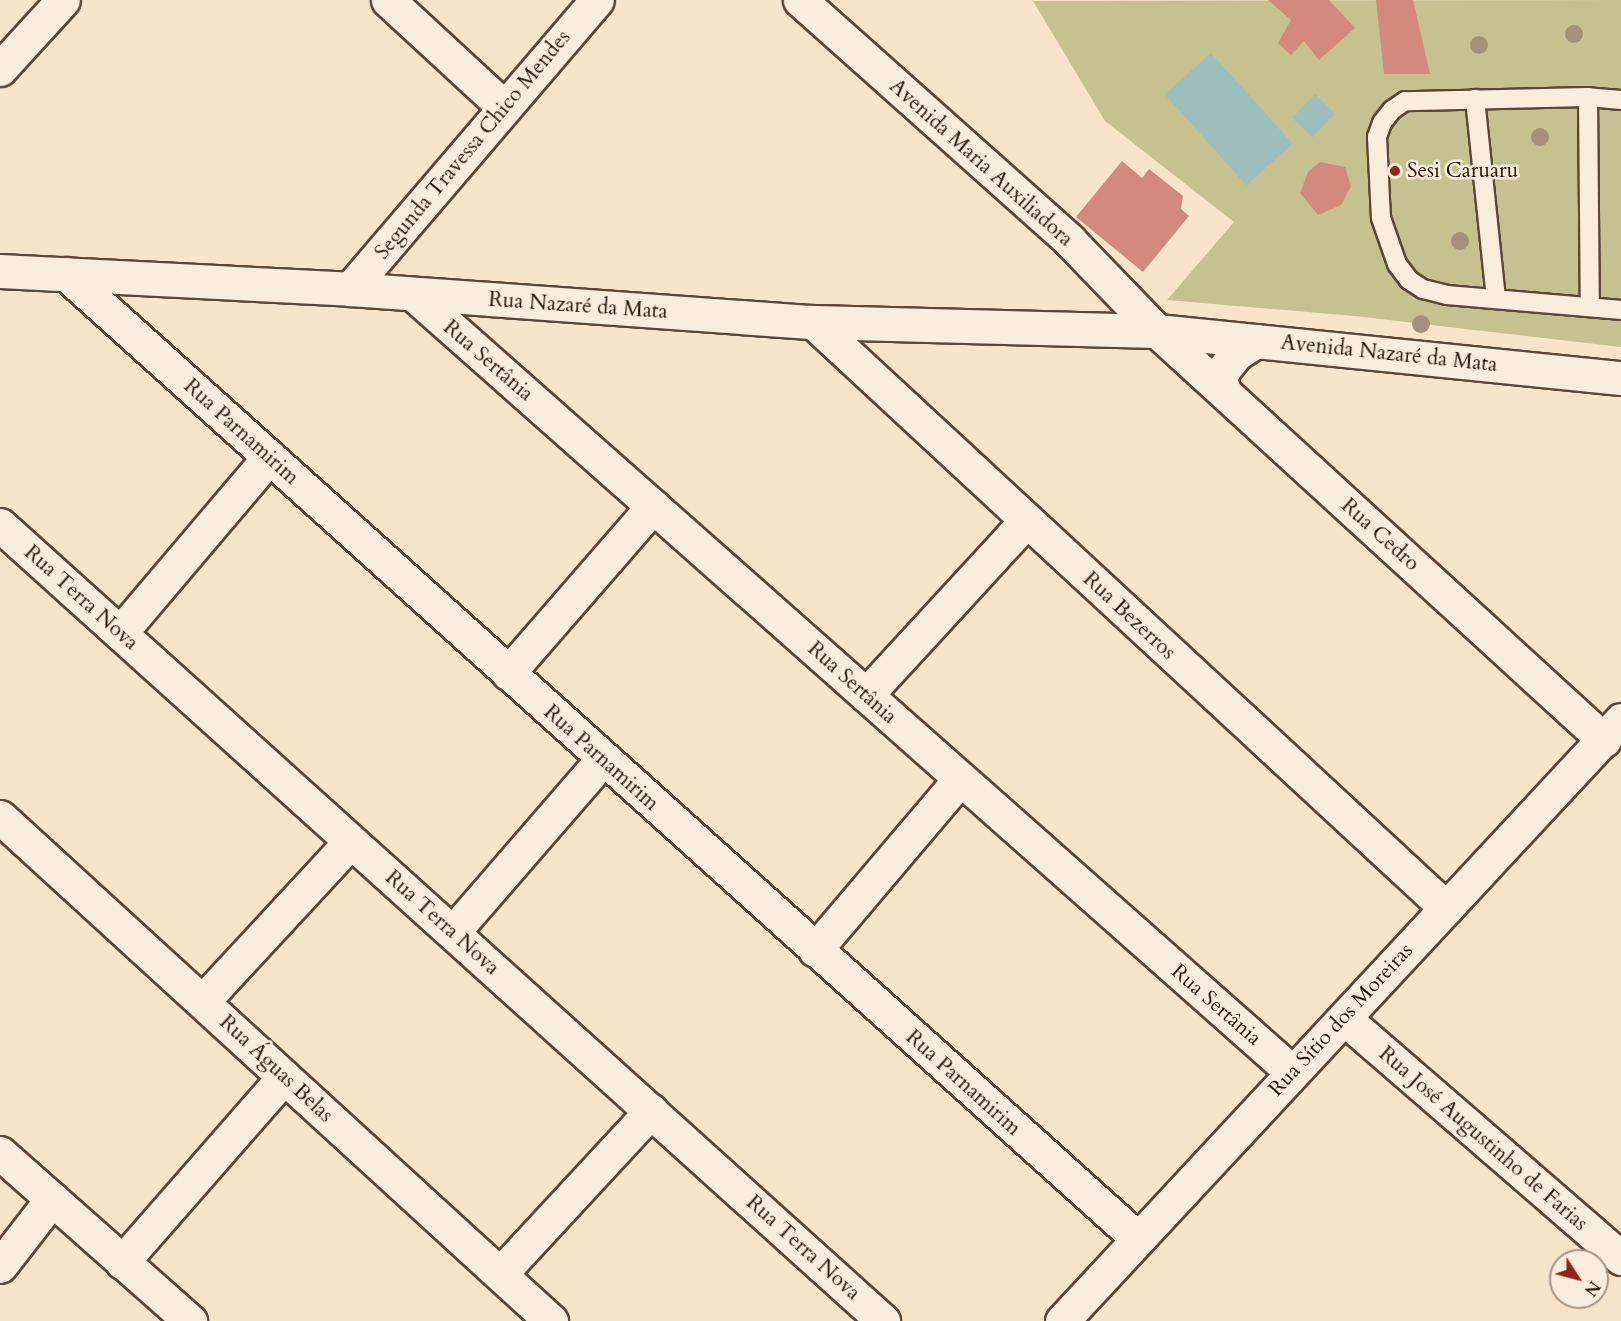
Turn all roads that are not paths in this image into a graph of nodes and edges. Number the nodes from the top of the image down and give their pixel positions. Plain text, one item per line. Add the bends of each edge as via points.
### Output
1 (63, 0) edge
2 (388, 0) edge
3 (597, 0) edge
4 (800, 0) edge
5 (0, 69) edge
6 (1588, 97) junction
7 (1475, 99) junction
8 (1621, 100) edge
9 (504, 107) junction
10 (0, 271) edge
11 (66, 274) junction
12 (350, 289) junction
13 (413, 294) junction
14 (1496, 299) junction
15 (1590, 307) junction
16 (1621, 310) edge
17 (813, 322) junction
18 (1157, 331) junction
19 (1256, 341) junction
20 (1621, 378) edge
21 (1224, 392) junction
22 (269, 458) junction
23 (653, 506) junction
24 (1026, 520) junction
25 (2, 530) edge
26 (120, 633) junction
27 (508, 673) junction
28 (866, 695) junction
29 (1613, 730) edge
30 (603, 759) junction
31 (960, 779) junction
32 (0, 817) edge
33 (350, 842) junction
34 (1446, 908) junction
35 (453, 932) junction
36 (815, 950) junction
37 (203, 1001) junction
38 (1345, 1020) junction
39 (1292, 1072) junction
40 (284, 1077) junction
41 (651, 1111) junction
42 (0, 1153) edge
43 (52, 1199) junction
44 (1138, 1239) junction
45 (1621, 1258) edge
46 (122, 1262) junction
47 (0, 1266) edge
48 (501, 1273) junction
49 (190, 1321) edge
50 (551, 1321) edge
51 (883, 1321) edge
52 (1062, 1321) edge

1 - 5 street
2 - 9 street
3 - 9 street, Segunda Travessa Chico Mendes
4 - 18 street, Avenida Maria Auxiliadora via 1069,240
6 - 7 lane
6 - 8 lane
6 - 15 lane
7 - 14 lane
7 - 14 lane via 1406,101 1392,110 1377,137 1381,218 1397,264 1409,280 1423,289 1448,295
9 - 12 street, Segunda Travessa Chico Mendes
10 - 11 street, Rua Nazaré da Mata
11 - 12 street, Rua Nazaré da Mata
11 - 22 street, Rua Parnamirim
12 - 13 street, Rua Nazaré da Mata
13 - 17 street, Rua Nazaré da Mata
13 - 23 street, Rua Sertânia
14 - 15 lane
15 - 16 lane
17 - 18 street, Rua Nazaré da Mata
17 - 24 street, Rua Bezerros
18 - 19 street, Avenida Nazaré da Mata
18 - 21 street, Rua Cedro
19 - 20 street, Avenida Nazaré da Mata
19 - 21 street via 1236,354 1224,369 1220,378
21 - 29 street, Rua Cedro
22 - 26 street
22 - 27 street, Rua Parnamirim
23 - 27 street
23 - 28 street, Rua Sertânia
24 - 28 street
24 - 34 street, Rua Bezerros
25 - 26 street, Rua Terra Nova
26 - 33 street, Rua Terra Nova
27 - 30 street, Rua Parnamirim
28 - 31 street, Rua Sertânia
29 - 34 street, Rua Sítio dos Moreiras
30 - 35 street
30 - 36 street, Rua Parnamirim
31 - 36 street
31 - 39 street, Rua Sertânia
32 - 37 street, Rua Águas Belas
33 - 35 street, Rua Terra Nova
33 - 37 street
34 - 38 street, Rua Sítio dos Moreiras
35 - 41 street, Rua Terra Nova
36 - 44 street, Rua Parnamirim
37 - 40 street, Rua Águas Belas
38 - 39 street, Rua Sítio dos Moreiras
38 - 45 street, Rua José Augustinho de Farias
39 - 44 street, Rua Sítio dos Moreiras
40 - 46 street
40 - 48 street, Rua Águas Belas
41 - 48 street
41 - 51 street, Rua Terra Nova
42 - 43 street
43 - 46 street
43 - 47 street
44 - 52 street, Rua Sítio dos Moreiras
46 - 49 street
48 - 50 street, Rua Águas Belas

